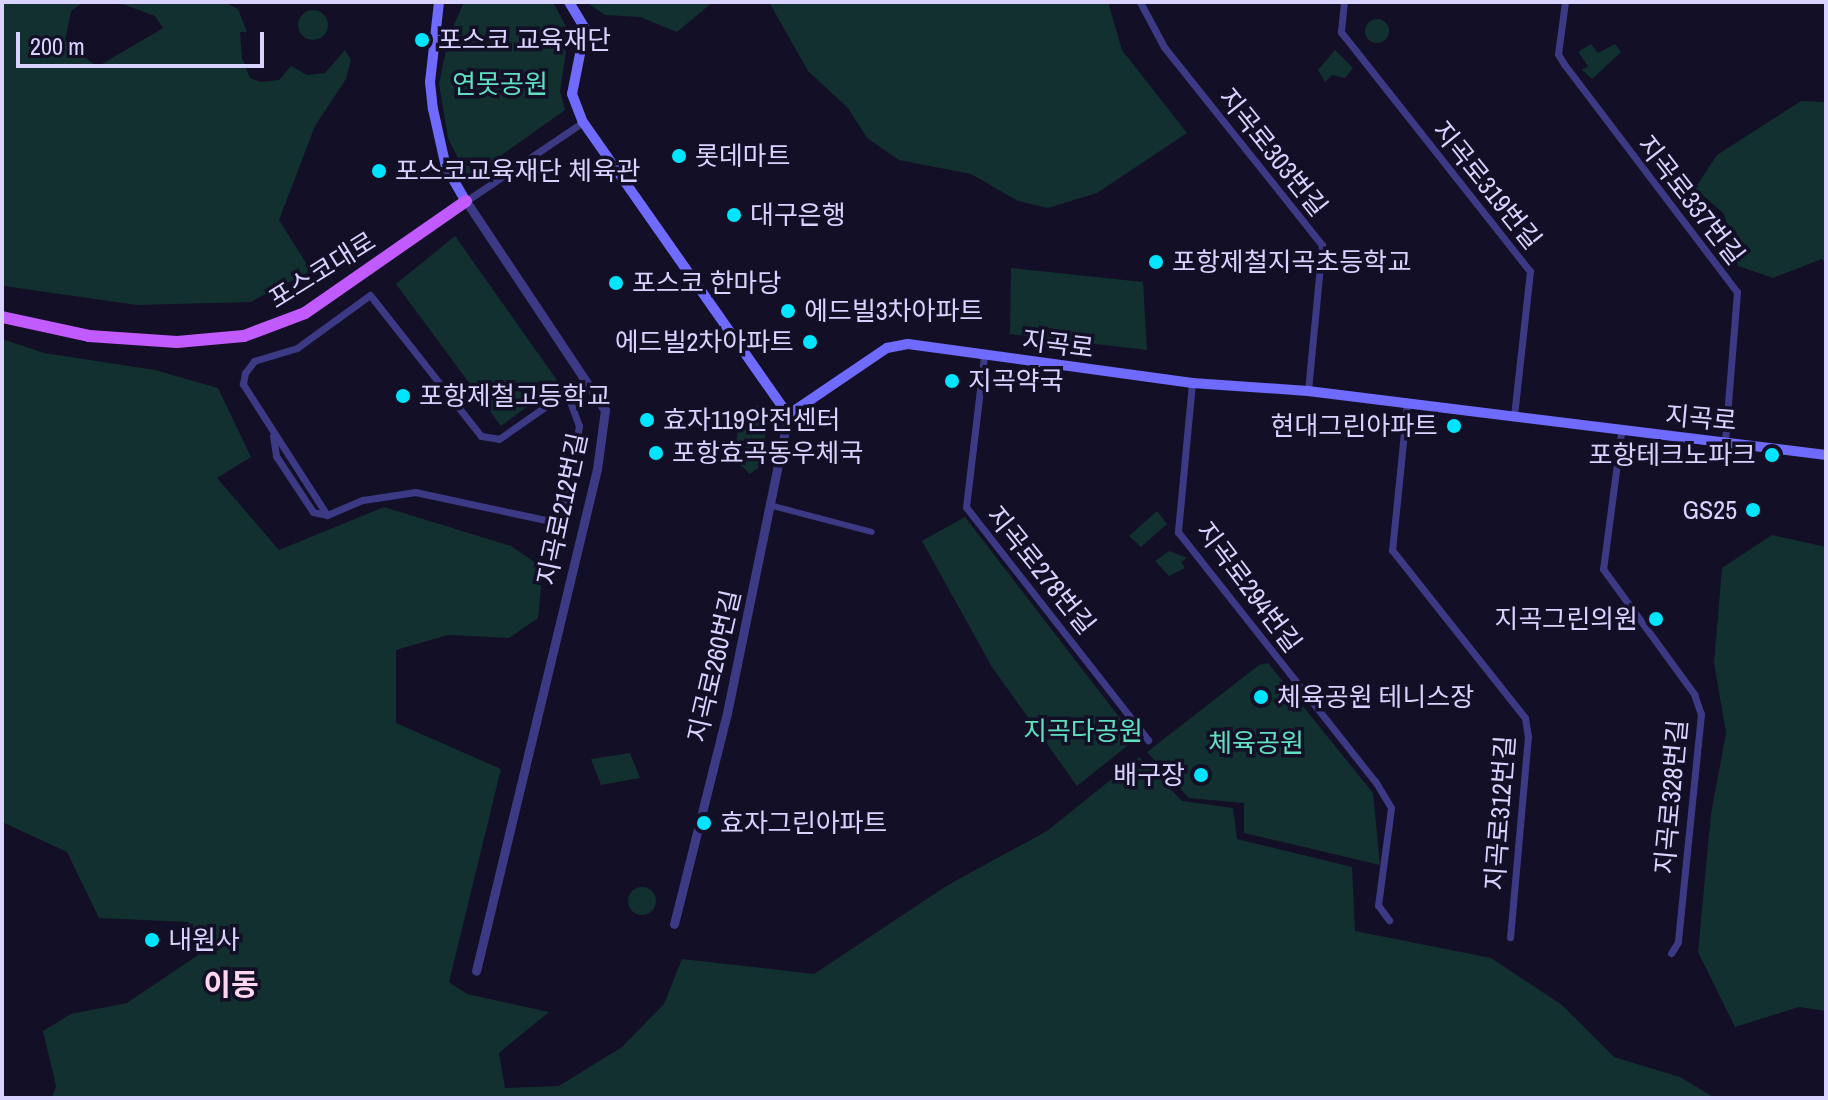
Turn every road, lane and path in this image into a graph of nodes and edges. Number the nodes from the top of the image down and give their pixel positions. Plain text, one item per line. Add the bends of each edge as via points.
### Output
1 (439, 2) edge
2 (569, 2) edge
3 (1140, 2) edge
4 (1344, 2) edge
5 (1565, 2) edge
6 (583, 122) junction
7 (466, 201) junction
8 (2, 317) edge
9 (984, 356) junction
10 (585, 379) junction
11 (1192, 383) junction
12 (566, 391) junction
13 (1308, 391) junction
14 (1407, 403) junction
15 (788, 415) junction
16 (1514, 417) junction
17 (1621, 433) junction
18 (1725, 441) junction
19 (1826, 455) edge
20 (773, 506) junction
21 (872, 532) dead end
22 (1148, 740) dead end
23 (1389, 920) dead end
24 (674, 924) dead end
25 (1510, 937) dead end
26 (1671, 953) dead end
27 (476, 971) dead end

1 - 7 main road, 지곡로212번길 via 430,82 433,109 446,167
2 - 6 main road via 585,29 572,94
3 - 13 street, 지곡로303번길 via 1164,47 1322,245
4 - 16 street, 지곡로319번길 via 1341,32 1530,271
5 - 18 street, 지곡로337번길 via 1558,54 1737,292
6 - 7 street, 포스코대로
6 - 15 main road
7 - 8 main road, 포스코대로 via 305,313 244,336 186,342 89,336
7 - 10 street, 지곡로212번길
9 - 11 main road, 지곡로
9 - 15 main road, 지곡로 via 908,344 887,348
9 - 22 street, 지곡로278번길 via 966,507
10 - 12 street
10 - 27 street, 지곡로212번길 via 605,404 597,469
11 - 13 main road, 지곡로
11 - 23 street, 지곡로294번길 via 1178,532 1391,808 1378,905
12 - 12 street via 499,439 481,436 459,414 376,296 370,295 297,348 254,361 243,384 327,515 363,500 415,492 560,523 579,426
13 - 14 main road, 지곡로
14 - 16 main road, 지곡로
14 - 25 street, 지곡로312번길 via 1392,550 1525,718 1528,731 1529,773
15 - 20 street, 지곡로260번길
16 - 17 main road, 지곡로
17 - 18 main road, 지곡로
17 - 26 street, 지곡로328번길 via 1603,569 1694,694 1701,714 1678,942
18 - 19 main road, 지곡로
20 - 21 street
20 - 24 street, 지곡로260번길

